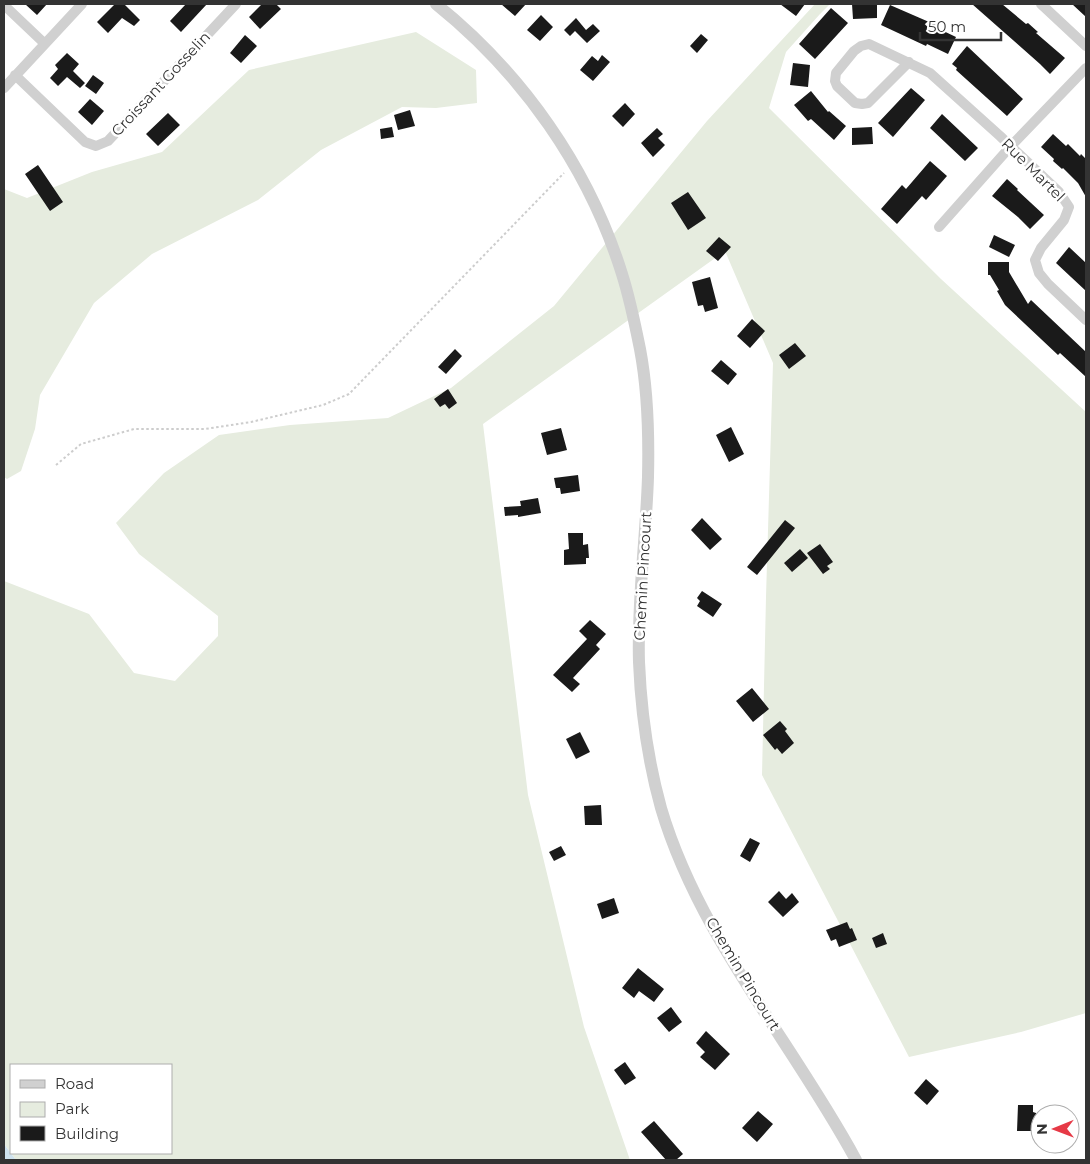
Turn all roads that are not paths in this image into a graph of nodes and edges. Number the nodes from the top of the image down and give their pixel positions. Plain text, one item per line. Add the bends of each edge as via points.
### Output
1 (82, 4) edge
2 (236, 4) edge
3 (436, 4) edge
4 (1042, 4) edge
5 (4, 5) edge
6 (44, 43) junction
7 (1086, 46) edge
8 (909, 62) junction
9 (1086, 68) edge
10 (15, 75) junction
11 (4, 88) edge
12 (1010, 147) junction
13 (939, 227) dead end
14 (1086, 320) edge
15 (856, 1160) edge

1 - 6 street
2 - 10 street, Croissant Gosselin via 108,141 96,146 85,142
3 - 15 street, Chemin Pincourt via 505,68 536,107 573,164 610,241 642,359 648,420 639,661 643,716 661,808 694,891 711,924
4 - 7 street
5 - 6 street
6 - 10 street
8 - 8 street, Rue Martel via 869,44 854,51 835,80 855,103 868,103
8 - 12 street, Rue Martel via 930,73
9 - 12 street
10 - 11 street
12 - 13 street
12 - 14 street, Rue Martel via 1059,192 1069,207 1064,220 1040,248 1035,260 1039,273 1048,284

